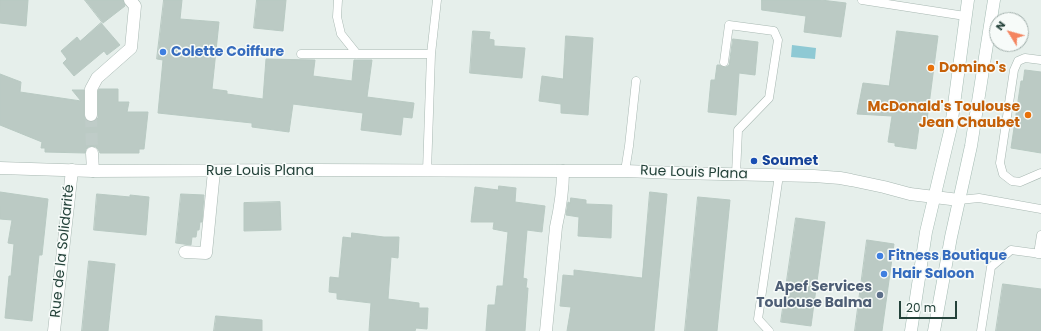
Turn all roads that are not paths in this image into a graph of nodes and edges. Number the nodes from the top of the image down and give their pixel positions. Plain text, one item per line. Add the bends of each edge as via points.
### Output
1 (130, 0) edge
2 (338, 0) edge
3 (437, 0) edge
4 (862, 0) edge
5 (968, 0) edge
6 (994, 0) edge
7 (965, 16) junction
8 (301, 54) dead end
9 (357, 54) junction
10 (431, 54) junction
11 (1041, 60) edge
12 (724, 62) dead end
13 (636, 81) dead end
14 (91, 115) tunnel mouth
15 (92, 153) tunnel mouth
16 (0, 168) edge
17 (72, 170) junction
18 (93, 171) junction
19 (214, 171) junction
20 (427, 171) junction
21 (563, 171) junction
22 (625, 171) junction
23 (1041, 173) edge
24 (736, 174) junction
25 (778, 175) junction
26 (934, 197) junction
27 (959, 200) junction
28 (1041, 209) edge
29 (1041, 235) edge
30 (185, 252) dead end
31 (1040, 254) edge
32 (54, 331) edge
33 (546, 331) edge
34 (769, 331) edge
35 (911, 331) edge
36 (934, 331) edge
37 (981, 331) edge

1 - 14 street via 135,6 131,48 97,78 91,89
2 - 9 lane via 337,17 341,34
3 - 10 lane
4 - 7 lane
5 - 7 street
6 - 27 street via 971,146
7 - 26 street via 951,127
8 - 9 lane
9 - 10 lane
10 - 20 lane
11 - 23 lane via 1025,58 1018,61 1014,70 1000,163 1003,174 1012,181 1020,182
12 - 24 lane via 729,25 774,31 778,40 769,98 738,130
13 - 22 lane
15 - 18 street
16 - 17 street, Rue Louis Plana
17 - 18 street, Rue Louis Plana
17 - 32 street, Rue de la Solidarité
18 - 19 street, Rue Louis Plana
19 - 20 street, Rue Louis Plana
19 - 30 street via 206,253
20 - 21 street, Rue Louis Plana
21 - 22 street, Rue Louis Plana
21 - 33 street
22 - 24 street, Rue Louis Plana
24 - 25 street, Rue Louis Plana
25 - 26 street, Rue Louis Plana via 840,178
25 - 34 lane via 758,319
26 - 27 street, Rue Louis Plana
26 - 35 street
27 - 28 lane via 979,198
27 - 36 street
29 - 31 lane
31 - 37 lane via 1011,250 991,267

